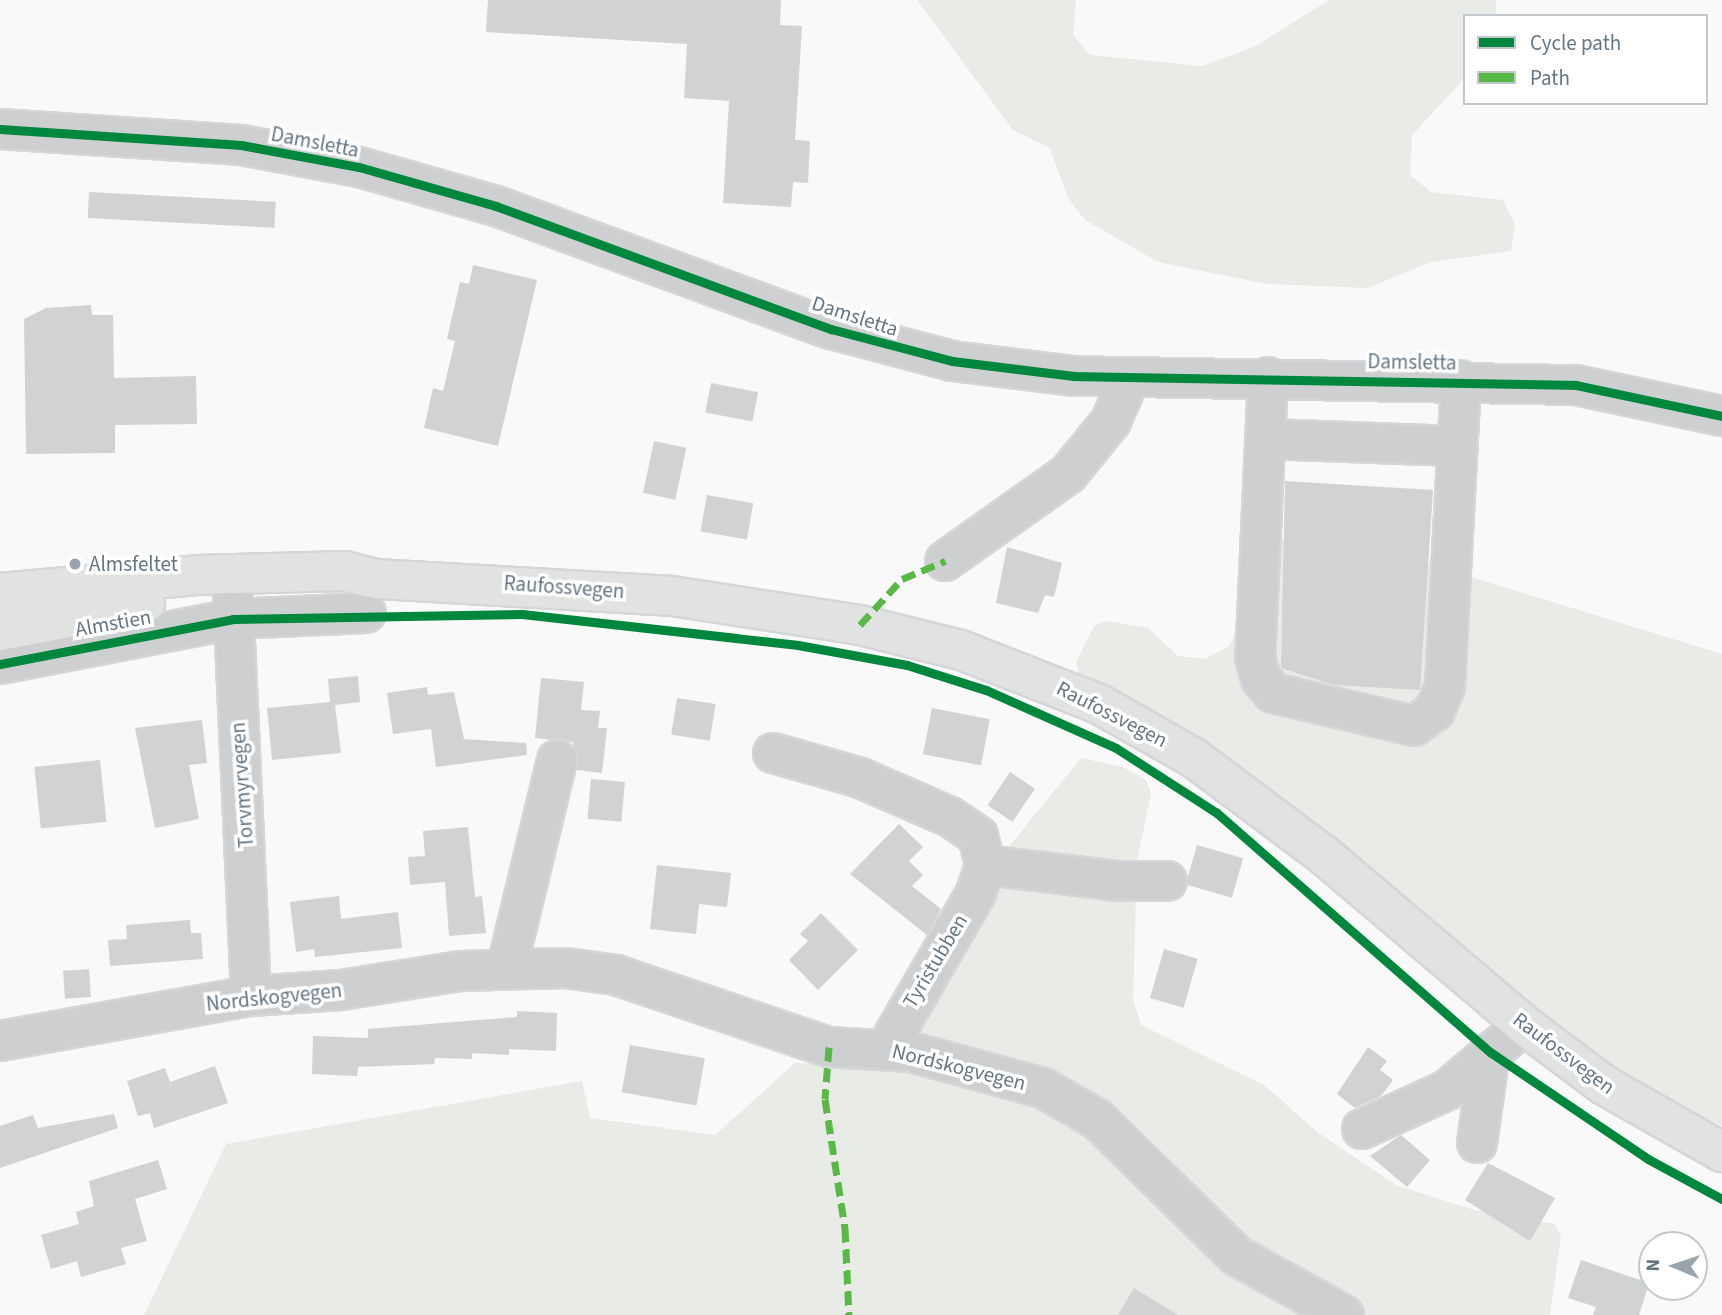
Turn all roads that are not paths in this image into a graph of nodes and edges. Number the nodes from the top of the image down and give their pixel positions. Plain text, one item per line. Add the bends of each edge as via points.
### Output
1 (0, 129) edge
2 (1130, 377) junction
3 (1268, 377) junction
4 (1461, 380) junction
5 (1722, 416) edge
6 (1265, 439) junction
7 (1458, 446) junction
8 (944, 561) dead end
9 (0, 593) edge
10 (232, 596) junction
11 (0, 631) edge
12 (0, 664) edge
13 (773, 753) dead end
14 (557, 760) dead end
15 (985, 869) junction
16 (1167, 881) dead end
17 (507, 967) junction
18 (251, 996) junction
19 (1524, 1025) junction
20 (0, 1041) edge
21 (886, 1049) junction
22 (1490, 1052) junction
23 (1362, 1129) dead end
24 (1477, 1143) dead end
25 (1722, 1152) edge
26 (1344, 1315) edge

1 - 2 street, Damsletta via 241,145 359,167 496,206 896,348 965,363
2 - 3 street, Damsletta
2 - 8 street via 1111,421 1068,474
3 - 4 street, Damsletta
3 - 6 street
4 - 5 street, Damsletta via 1576,384
4 - 7 street
6 - 7 street
6 - 7 street via 1255,658 1261,678 1273,693 1414,726 1435,711 1445,686
9 - 10 main road, Raufossvegen
10 - 11 main road, Raufossvegen via 103,608
10 - 12 street, Almstien
10 - 18 street, Torvmyrvegen
10 - 19 main road, Raufossvegen via 344,571 372,596 568,587 787,612 1014,668 1148,730 1244,793
13 - 15 street via 858,777 950,817 978,836
14 - 17 street
15 - 16 street
15 - 21 street, Tyristubben
17 - 18 street, Nordskogvegen
17 - 21 street, Nordskogvegen via 616,975 804,1040
18 - 20 street, Nordskogvegen
19 - 22 street
19 - 25 main road, Raufossvegen via 1604,1085
21 - 26 street, Nordskogvegen via 1026,1082 1080,1107 1121,1140 1214,1238
22 - 23 street via 1447,1090
22 - 24 street

